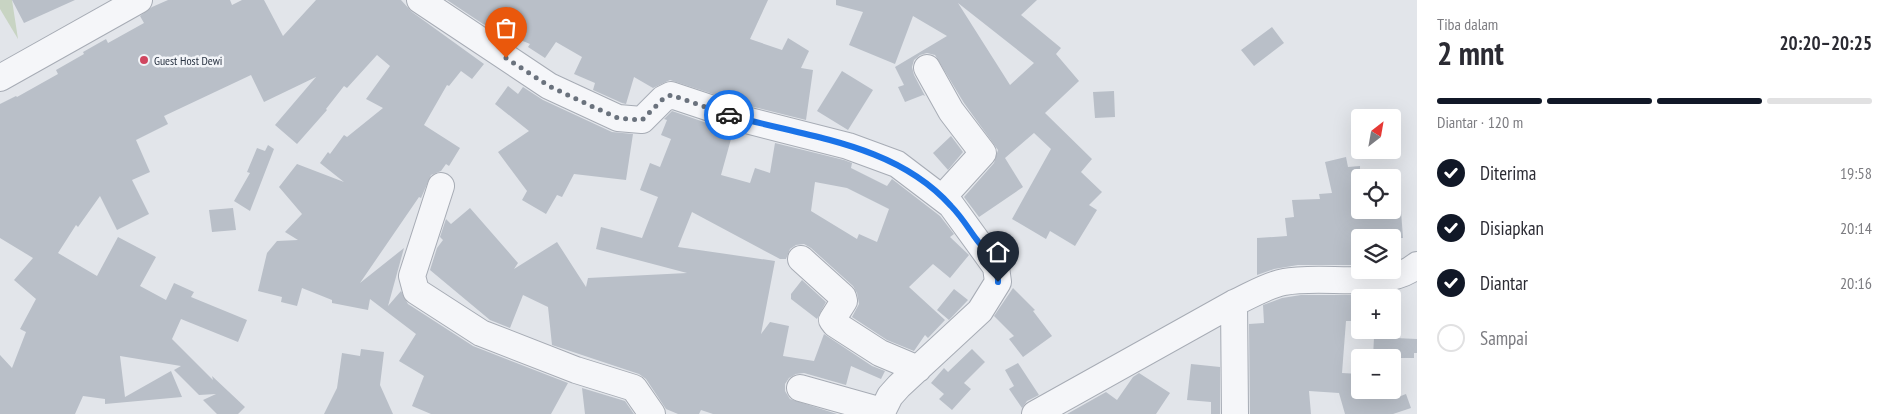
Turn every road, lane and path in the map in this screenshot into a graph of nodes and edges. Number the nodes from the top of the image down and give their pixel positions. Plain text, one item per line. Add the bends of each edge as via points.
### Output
1 (139, 0) edge
2 (420, 0) edge
3 (927, 68) dead end
4 (0, 78) edge
5 (440, 186) dead end
6 (942, 198) junction
7 (800, 259) dead end
8 (1417, 265) edge
9 (1234, 303) junction
10 (918, 369) junction
11 (800, 388) dead end
12 (882, 413) edge
13 (1041, 413) edge
14 (652, 414) edge
15 (1235, 414) edge

1 - 4 street
2 - 6 street via 549,86 618,118 642,120 671,95 724,114 880,156 913,175
3 - 6 street via 951,111 984,153
5 - 14 street via 412,276 416,291 481,333 576,370 634,388
6 - 10 street via 957,213 996,267 998,282 980,311
7 - 10 street via 843,297 844,301 832,320 835,324 873,349
8 - 9 street via 1398,276 1283,282
9 - 13 street
9 - 15 street
10 - 12 street via 890,396
11 - 12 street

